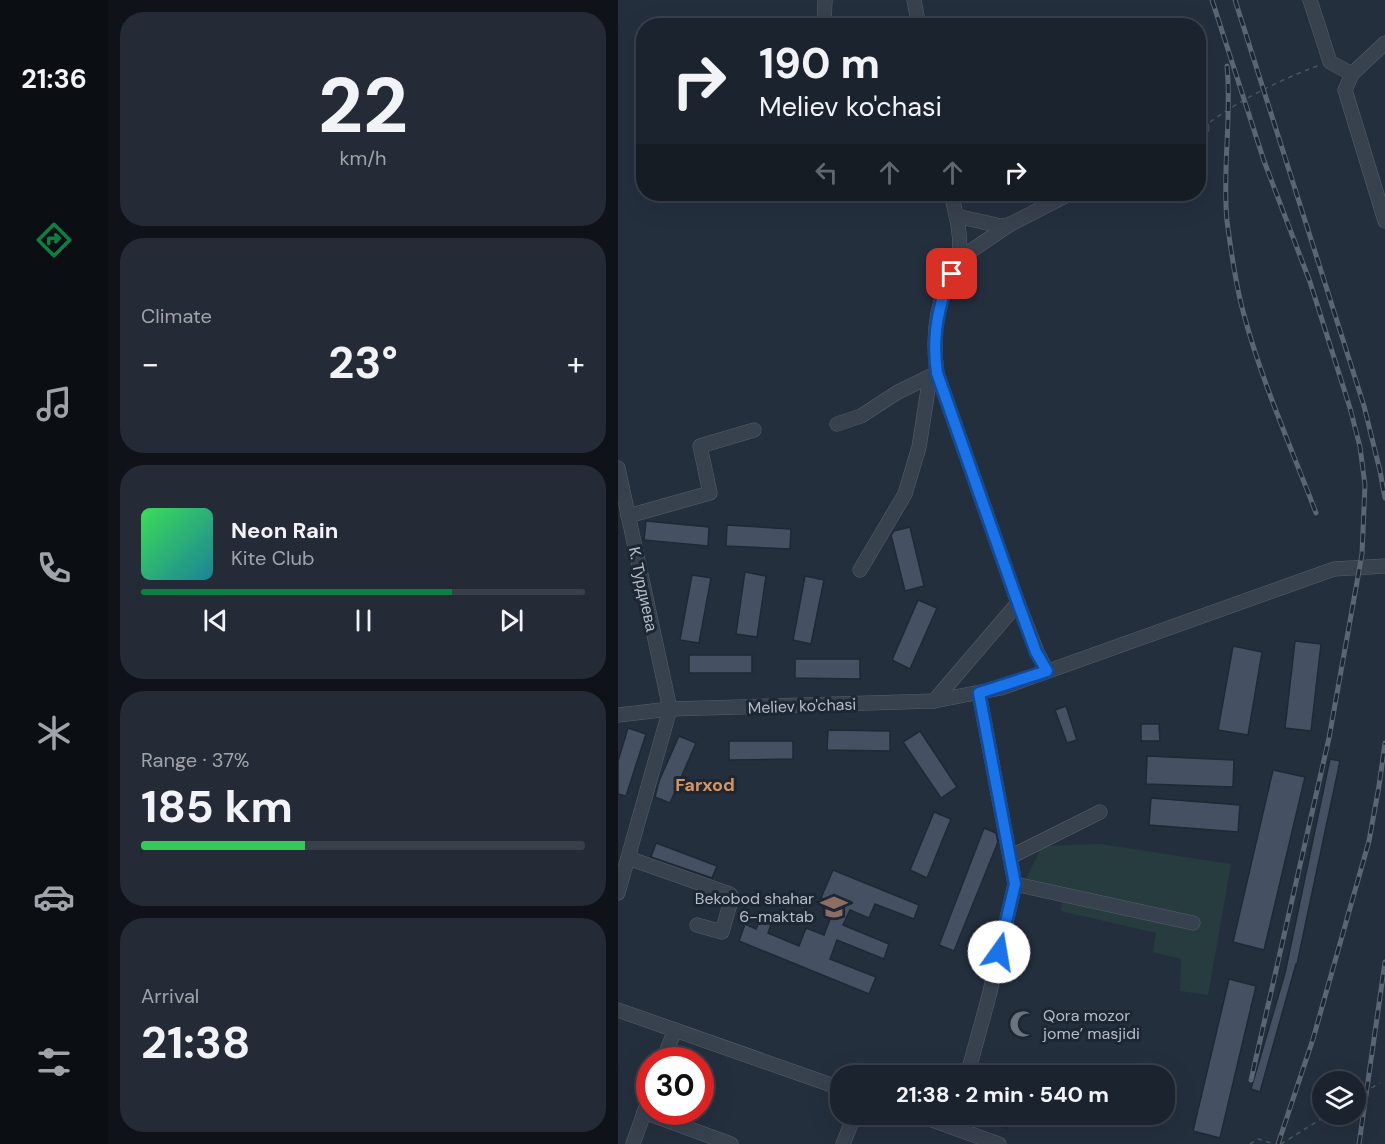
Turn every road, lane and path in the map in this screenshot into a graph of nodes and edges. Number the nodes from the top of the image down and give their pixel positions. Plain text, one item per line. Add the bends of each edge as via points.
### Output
1 (825, 0) edge
2 (914, 0) edge
3 (1310, 0) edge
4 (824, 18) edge
5 (917, 18) edge
6 (1385, 43) edge
7 (1330, 62) junction
8 (1352, 74) junction
9 (1206, 124) edge
10 (953, 201) edge
11 (1055, 201) edge
12 (956, 216) junction
13 (1385, 221) edge
14 (1009, 225) junction
15 (959, 259) junction
16 (934, 375) junction
17 (837, 424) dead end
18 (754, 430) dead end
19 (618, 468) edge
20 (628, 516) junction
21 (1385, 566) edge
22 (860, 570) dead end
23 (1018, 603) junction
24 (1047, 671) junction
25 (979, 693) junction
26 (934, 701) junction
27 (670, 709) junction
28 (618, 715) edge
29 (1100, 812) dead end
30 (1010, 857) junction
31 (628, 858) junction
32 (1015, 884) junction
33 (618, 892) edge
34 (1192, 923) dead end
35 (697, 925) dead end
36 (618, 1010) edge
37 (675, 1030) junction
38 (668, 1047) edge
39 (970, 1065) edge
40 (1380, 1083) dead end
41 (830, 1084) edge
42 (1366, 1091) edge
43 (640, 1125) edge
44 (679, 1125) edge
45 (851, 1125) edge
46 (962, 1125) edge
47 (1312, 1125) edge
48 (633, 1144) edge
49 (731, 1144) edge
50 (843, 1144) edge
51 (999, 1144) edge
52 (1250, 1144) edge
53 (1275, 1144) edge
54 (1281, 1144) edge

1 - 4 street
2 - 5 street
3 - 7 street
6 - 8 street
7 - 8 street
7 - 9 path via 1244,100
8 - 13 street via 1345,90
10 - 12 street
11 - 14 street
12 - 14 street
12 - 15 street
14 - 15 street
15 - 16 street via 937,314
16 - 17 street via 861,416
16 - 22 street via 905,494
16 - 23 street
18 - 20 street via 700,446 710,493
19 - 20 street, К. Турдиева
20 - 27 street, К. Турдиева
21 - 24 street, Meliev ko'chasi via 1334,569
23 - 24 street
23 - 26 street
24 - 25 street, Meliev ko'chasi
25 - 26 street, Meliev ko'chasi
25 - 30 street
26 - 27 street, Meliev ko'chasi
27 - 28 street, Meliev ko'chasi
27 - 31 street
29 - 30 street
30 - 32 street
31 - 33 street
31 - 35 street via 730,894 722,932
32 - 34 street
32 - 39 street
36 - 37 street
37 - 38 street
37 - 41 street
40 - 42 path
43 - 48 street
44 - 49 street
45 - 50 street
46 - 51 street
47 - 54 path
52 - 53 path via 1258,1139

